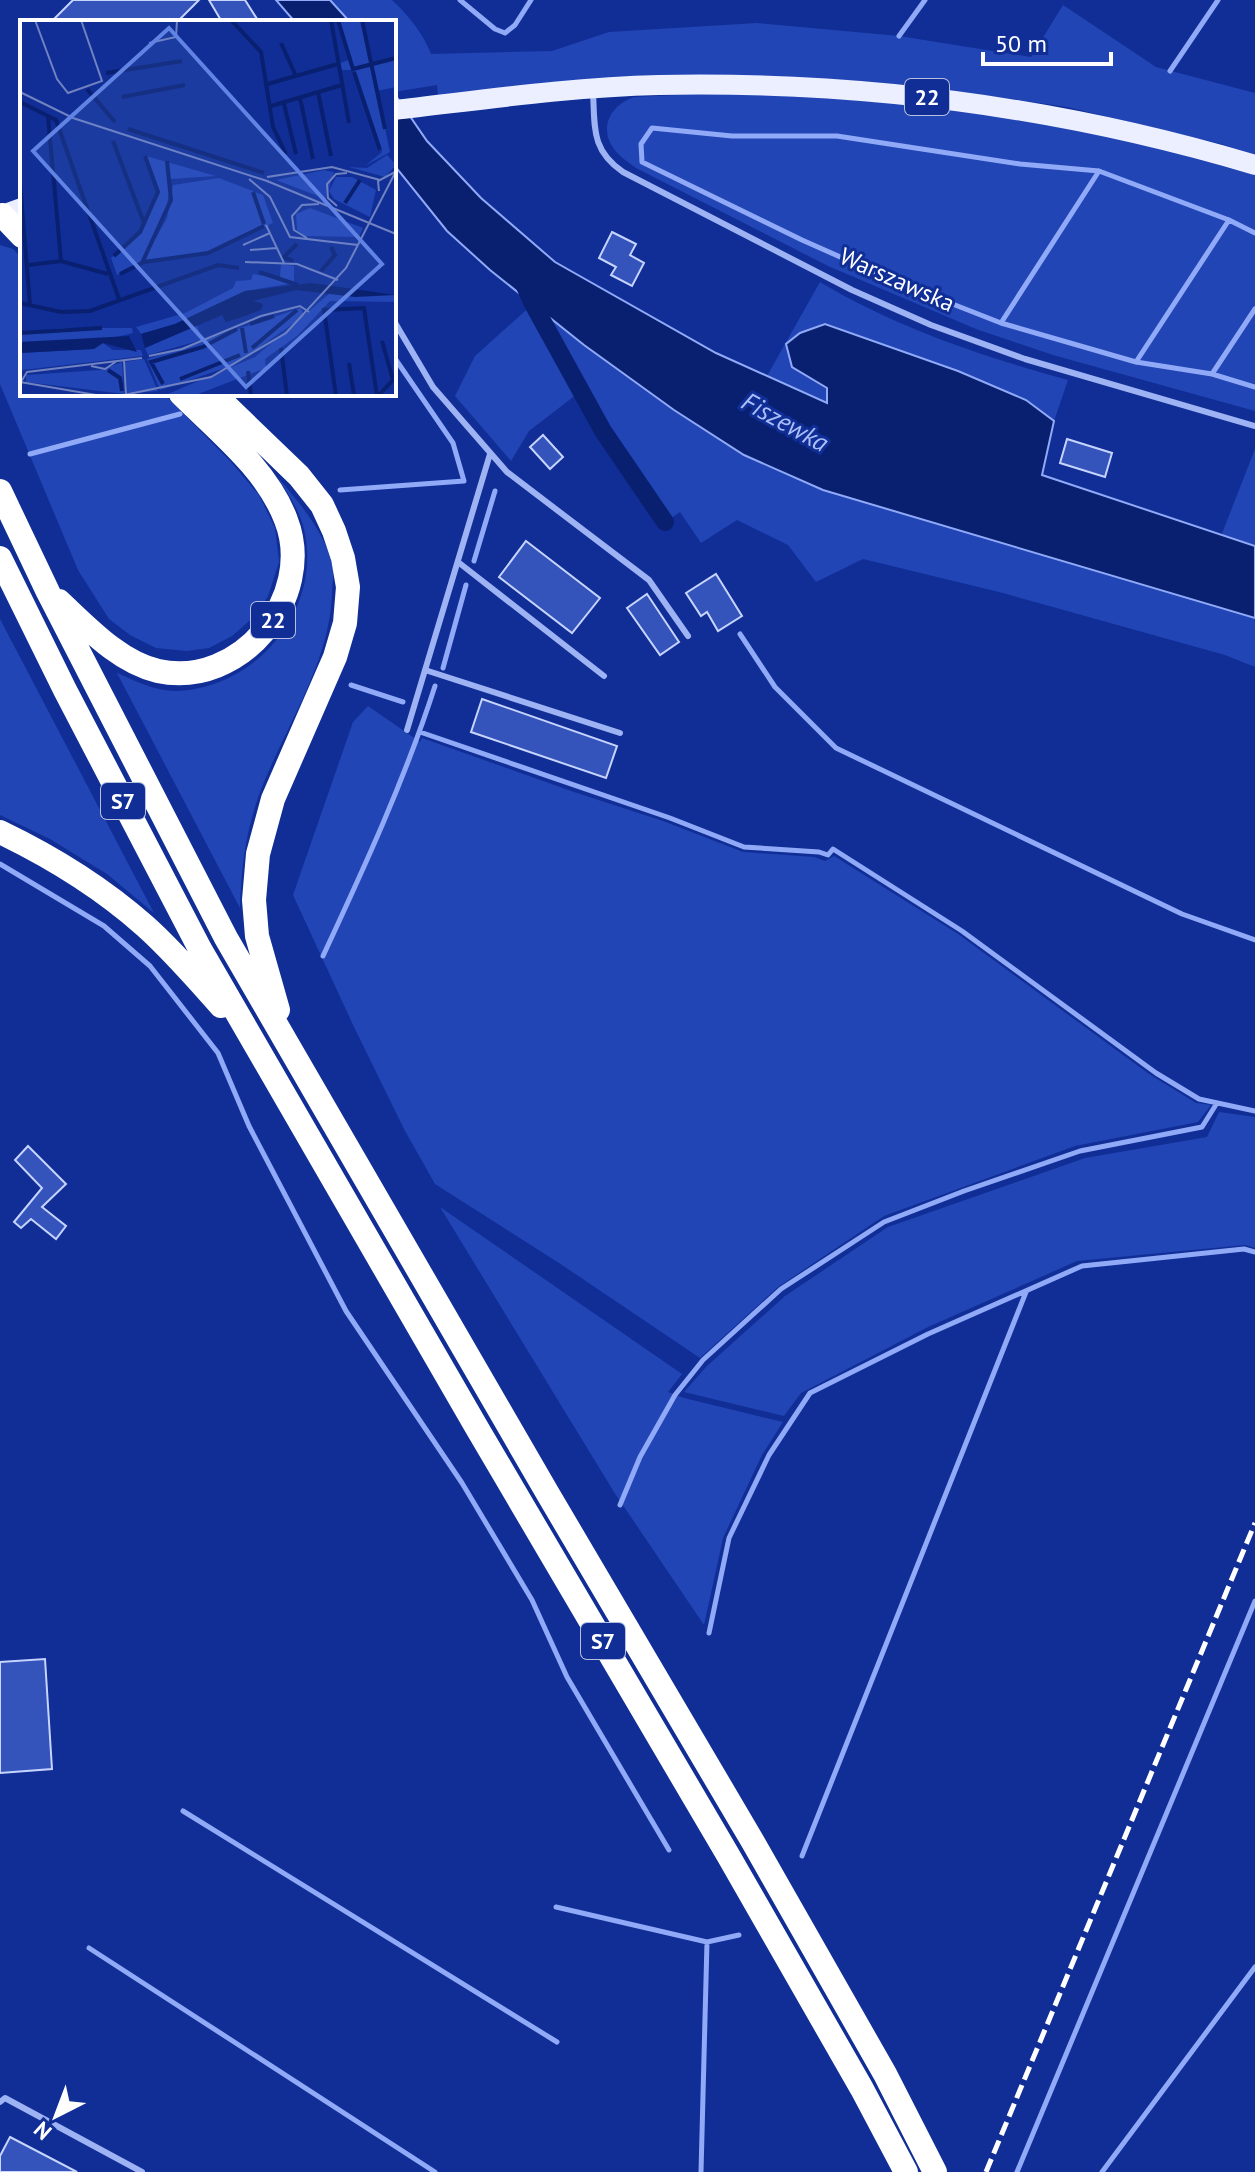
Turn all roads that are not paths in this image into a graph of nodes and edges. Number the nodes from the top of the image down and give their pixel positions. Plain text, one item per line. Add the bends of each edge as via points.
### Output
1 (593, 88) junction
2 (396, 110) edge
3 (1255, 165) edge
4 (6, 213) edge
5 (20, 233) edge
6 (396, 324) edge
7 (183, 396) edge
8 (216, 396) edge
9 (1255, 426) edge
10 (490, 454) junction
11 (0, 491) edge
12 (0, 558) edge
13 (458, 562) junction
14 (48, 592) junction
15 (688, 636) dead end
16 (425, 670) junction
17 (604, 676) dead end
18 (407, 730) dead end
19 (620, 733) dead end
20 (0, 832) edge
21 (252, 1041) junction
22 (287, 1043) junction
23 (0, 2102) edge
24 (142, 2172) edge
25 (906, 2172) edge
26 (935, 2172) edge

1 - 2 main road, 22
1 - 3 main road, 22 via 803,87 940,98 1088,122
1 - 9 lane, Warszawska via 598,143 609,162 852,290 1025,359
4 - 5 highway
6 - 10 lane via 433,387
7 - 14 highway, 22 via 265,482 287,521 292,574 270,624 234,657 207,670 159,671 138,665 102,641
8 - 22 highway via 322,505 348,587 335,657 273,799 258,854 257,936
10 - 13 lane
10 - 15 lane via 649,580
11 - 14 highway, S7
12 - 21 highway, S7
13 - 16 lane
13 - 17 lane
14 - 22 highway, S7 via 226,938
16 - 18 lane
16 - 19 lane
20 - 21 highway via 74,872 146,927
21 - 25 highway, S7 via 728,1855
22 - 26 highway, S7 via 753,1842
23 - 24 lane via 5,2098

